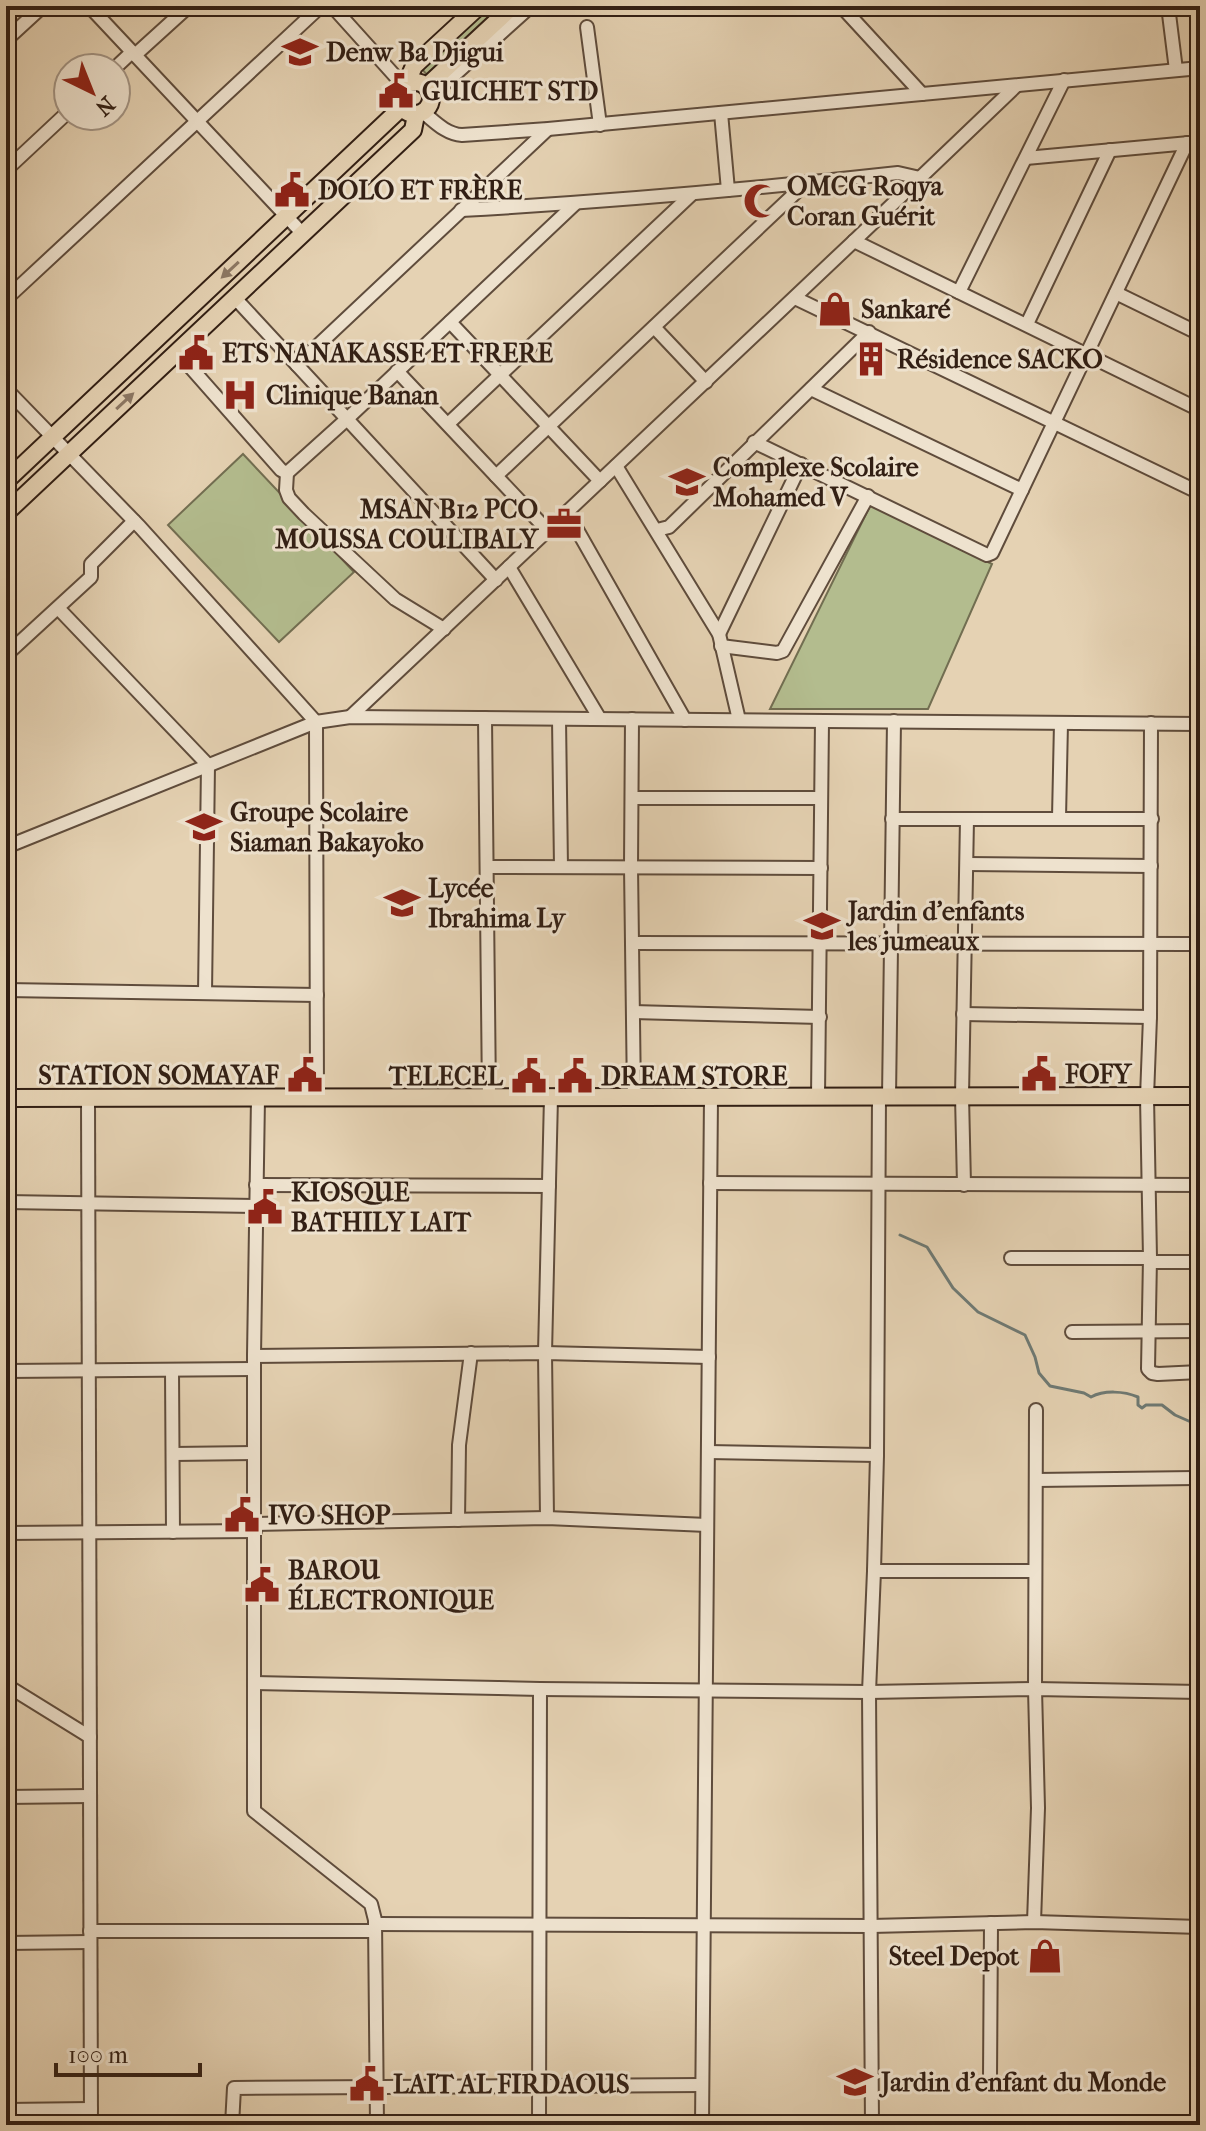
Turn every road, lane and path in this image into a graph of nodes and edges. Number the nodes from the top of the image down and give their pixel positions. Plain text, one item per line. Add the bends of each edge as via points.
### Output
1 (43, 6) edge
2 (89, 6) edge
3 (189, 6) edge
4 (321, 6) edge
5 (332, 6) edge
6 (479, 6) edge
7 (513, 6) edge
8 (531, 6) edge
9 (841, 6) edge
10 (1168, 6) edge
11 (587, 27) dead end
12 (6, 40) edge
13 (134, 54) junction
14 (1200, 68) edge
15 (1176, 70) junction
16 (1064, 80) junction
17 (1016, 86) junction
18 (419, 87) junction
19 (922, 94) junction
20 (414, 112) junction
21 (721, 113) junction
22 (196, 120) junction
23 (600, 125) junction
24 (52, 127) edge
25 (548, 129) junction
26 (1194, 143) edge
27 (1110, 150) junction
28 (1026, 158) junction
29 (6, 170) edge
30 (920, 178) junction
31 (806, 183) junction
32 (728, 190) junction
33 (692, 194) junction
34 (575, 204) junction
35 (461, 210) junction
36 (287, 216) junction
37 (303, 234) junction
38 (854, 241) junction
39 (959, 292) junction
40 (1116, 293) junction
41 (235, 298) junction
42 (795, 298) junction
43 (6, 299) edge
44 (450, 322) junction
45 (1027, 324) junction
46 (654, 327) junction
47 (869, 332) junction
48 (1200, 334) edge
49 (177, 352) junction
50 (1087, 353) junction
51 (297, 365) junction
52 (397, 371) junction
53 (500, 375) junction
54 (706, 382) junction
55 (6, 389) edge
56 (811, 389) junction
57 (1200, 410) edge
58 (347, 419) junction
59 (1054, 422) junction
60 (448, 424) junction
61 (548, 426) junction
62 (52, 438) junction
63 (754, 442) junction
64 (68, 455) junction
65 (801, 464) junction
66 (616, 466) junction
67 (287, 473) junction
68 (496, 476) junction
69 (6, 481) edge
70 (600, 481) junction
71 (1022, 490) junction
72 (1200, 493) edge
73 (868, 496) junction
74 (567, 512) junction
75 (6, 513) edge
76 (134, 521) junction
77 (657, 530) junction
78 (548, 531) junction
79 (509, 567) junction
80 (496, 580) junction
81 (58, 608) junction
82 (444, 629) junction
83 (720, 640) junction
84 (6, 655) edge
85 (350, 717) junction
86 (485, 718) junction
87 (559, 719) junction
88 (600, 719) junction
89 (632, 719) junction
90 (685, 720) junction
91 (739, 720) junction
92 (822, 721) junction
93 (894, 721) junction
94 (316, 722) junction
95 (1061, 723) junction
96 (1151, 723) junction
97 (1200, 724) edge
98 (208, 765) junction
99 (633, 798) junction
100 (821, 798) junction
101 (1059, 818) junction
102 (892, 819) junction
103 (967, 819) junction
104 (1152, 819) junction
105 (6, 847) edge
106 (967, 864) junction
107 (1151, 866) junction
108 (487, 867) junction
109 (561, 867) junction
110 (631, 867) junction
111 (821, 868) junction
112 (632, 943) junction
113 (821, 943) junction
114 (891, 943) junction
115 (966, 943) junction
116 (1151, 944) junction
117 (1200, 944) edge
118 (6, 990) edge
119 (205, 993) junction
120 (317, 995) junction
121 (633, 1012) junction
122 (963, 1014) junction
123 (820, 1017) junction
124 (1150, 1017) junction
125 (962, 1096) junction
126 (1200, 1096) edge
127 (489, 1097) junction
128 (551, 1097) junction
129 (634, 1097) junction
130 (711, 1097) junction
131 (818, 1097) junction
132 (884, 1097) junction
133 (1147, 1097) junction
134 (6, 1098) edge
135 (88, 1098) junction
136 (258, 1098) junction
137 (317, 1098) junction
138 (710, 1183) junction
139 (878, 1184) junction
140 (1149, 1184) junction
141 (256, 1185) junction
142 (964, 1185) junction
143 (1200, 1185) edge
144 (549, 1186) junction
145 (6, 1202) edge
146 (88, 1202) junction
147 (255, 1206) junction
148 (1011, 1258) dead end
149 (1150, 1260) junction
150 (1200, 1262) edge
151 (1150, 1331) junction
152 (1200, 1331) edge
153 (1072, 1332) dead end
154 (471, 1353) junction
155 (545, 1353) junction
156 (709, 1357) junction
157 (254, 1362) junction
158 (172, 1370) junction
159 (6, 1371) edge
160 (89, 1371) junction
161 (1200, 1372) edge
162 (1036, 1410) dead end
163 (708, 1452) junction
164 (254, 1453) junction
165 (173, 1454) junction
166 (877, 1455) junction
167 (1195, 1478) dead end
168 (1036, 1480) junction
169 (547, 1518) junction
170 (458, 1520) junction
171 (707, 1525) junction
172 (255, 1528) junction
173 (173, 1532) junction
174 (6, 1533) edge
175 (89, 1533) junction
176 (874, 1571) junction
177 (1035, 1571) junction
178 (254, 1683) junction
179 (6, 1685) edge
180 (540, 1689) junction
181 (1035, 1689) junction
182 (706, 1690) junction
183 (869, 1692) junction
184 (1200, 1692) edge
185 (90, 1737) junction
186 (90, 1796) junction
187 (6, 1797) edge
188 (1034, 1922) junction
189 (991, 1923) junction
190 (540, 1925) junction
191 (704, 1926) junction
192 (871, 1926) junction
193 (1200, 1926) edge
194 (375, 1927) junction
195 (90, 1937) junction
196 (6, 1943) edge
197 (1200, 1976) edge
198 (990, 2079) dead end
199 (702, 2085) junction
200 (378, 2088) junction
201 (540, 2088) junction
202 (91, 2109) junction
203 (6, 2110) edge
204 (91, 2125) edge
205 (232, 2125) edge
206 (377, 2125) edge
207 (539, 2125) edge
208 (702, 2125) edge
209 (872, 2125) edge

1 - 12 street
2 - 13 street
3 - 13 street
4 - 22 street
5 - 18 street
6 - 18 main road via 414,66 411,73
7 - 18 main road
8 - 18 street
9 - 19 street
10 - 15 street
11 - 23 street
13 - 22 street
14 - 15 street
15 - 16 street
16 - 17 street
16 - 28 street
17 - 19 street
17 - 30 street
18 - 20 main road via 430,105
18 - 20 main road via 400,91 398,100
19 - 21 street
20 - 25 street via 454,134
20 - 36 main road
20 - 37 main road via 413,130
21 - 23 street
21 - 32 street
22 - 36 street
22 - 43 street
23 - 25 street
24 - 29 street
25 - 35 street
26 - 27 street
26 - 40 street
27 - 28 street
27 - 45 street
28 - 39 street
30 - 31 street via 898,173
30 - 38 street
31 - 32 street
31 - 46 street
32 - 33 street
33 - 34 street
33 - 53 street
34 - 35 street
34 - 44 street
35 - 51 street
36 - 37 street
36 -> 62 main road
37 - 41 main road
38 - 39 street
38 - 42 street
39 - 45 street
40 - 48 street
40 - 50 street
41 - 49 main road
41 - 51 street
42 - 47 street
42 - 54 street
44 - 52 street
44 - 53 street
45 - 50 street
46 - 54 street
46 - 61 street
47 - 56 street
47 - 59 street
64 -> 49 main road
49 - 67 street
50 - 57 street
50 - 59 street
51 - 58 street
52 - 58 street
52 - 60 street
53 - 60 street
53 - 61 street
54 - 66 street
55 - 62 street
56 - 63 street
56 - 71 street
58 - 67 street
58 - 80 street
59 - 71 street
59 - 72 street
60 - 68 street
61 - 68 street
61 - 70 street
62 - 64 street
62 - 69 main road
63 - 65 street
63 - 77 street via 669,527
64 - 75 main road
64 - 76 street
65 - 73 street
65 - 83 street
66 - 70 street
66 - 77 street
67 - 82 street via 289,498 304,514 395,599
68 - 78 street
70 - 74 street
71 - 73 street via 987,555
73 - 83 street via 783,651
74 - 78 street
74 - 90 street
76 - 81 street via 91,564 91,577
76 - 94 street
77 - 83 street
78 - 79 street
79 - 80 street
79 - 88 street
80 - 82 street
81 - 84 street
81 - 98 street
82 - 85 street
83 - 91 street
85 - 86 street
85 - 94 street
86 - 87 street
86 - 108 street
87 - 88 street
87 - 109 street
88 - 89 street
89 - 90 street
89 - 99 street
90 - 91 street
91 - 92 street
92 - 93 street
92 - 100 street
93 - 95 street
93 - 102 street
94 - 98 street
94 - 120 street
95 - 96 street
95 - 101 street
96 - 97 street
96 - 104 street
98 - 105 street
98 - 119 street
99 - 100 street
99 - 110 street
100 - 111 street
101 - 103 street
101 - 104 street
102 - 103 street
102 - 114 street
103 - 106 street
104 - 107 street
106 - 107 street
106 - 115 street
107 - 116 street
108 - 109 street
108 - 127 street
109 - 110 street
110 - 111 street
110 - 112 street
111 - 113 street
112 - 113 street
112 - 121 street
113 - 114 street
113 - 123 street
114 - 115 street
114 - 132 street
115 - 116 street
115 - 122 street
116 - 117 street
116 - 124 street
118 - 119 street
119 - 120 street
120 - 137 street
121 - 123 street
121 - 129 street
122 - 124 street
122 - 125 street
123 - 131 street
124 - 133 street
125 - 132 main road
125 - 133 main road
125 - 142 street
126 - 133 main road
127 - 128 main road
127 - 137 main road
128 - 129 main road
128 - 144 street
129 - 130 main road
130 - 131 main road
130 - 138 street
131 - 132 main road
132 - 139 street
133 - 140 street
134 - 135 main road
135 - 136 main road
135 - 146 street
136 - 137 main road
136 - 141 street
138 - 139 street
138 - 156 street
139 - 142 street
139 - 166 street
140 - 142 street
140 - 143 street
140 - 149 street
141 - 144 street
141 - 147 street
144 - 155 street
145 - 146 street
146 - 147 street
146 - 160 street
147 - 157 street
148 - 149 street
149 - 150 street
149 - 151 street
151 - 152 street
151 - 153 street
151 - 161 street via 1152,1373
154 - 155 street
154 - 157 street
154 - 170 street via 459,1445
155 - 156 street
155 - 169 street
156 - 163 street
157 - 158 street
157 - 164 street
158 - 160 street
158 - 165 street
159 - 160 street
160 - 175 street
162 - 168 street
163 - 166 street
163 - 171 street
164 - 165 street
164 - 172 street
165 - 173 street
166 - 176 street
167 - 168 street
168 - 177 street
169 - 170 street
169 - 171 street
170 - 172 street
171 - 182 street
172 - 173 street
172 - 178 street
173 - 175 street
174 - 175 street
175 - 185 street
176 - 177 street
176 - 183 street
177 - 181 street
178 - 180 street
178 - 194 street via 254,1811 371,1904
179 - 185 street
180 - 182 street
180 - 190 street
181 - 183 street
181 - 184 street
181 - 188 street
182 - 183 street
182 - 191 street
183 - 192 street
185 - 186 street
186 - 187 street
186 - 195 street
188 - 189 street
188 - 193 street
189 - 192 street
189 - 198 street
190 - 191 street
190 - 194 street
190 - 201 street
191 - 192 street
191 - 199 street
192 - 209 street
193 - 197 street
194 - 195 street
194 - 200 street
195 - 196 street
195 - 202 street
199 - 201 street
199 - 208 street
200 - 201 street
200 - 205 street via 234,2088
200 - 206 street
201 - 207 street
202 - 203 street
202 - 204 street

